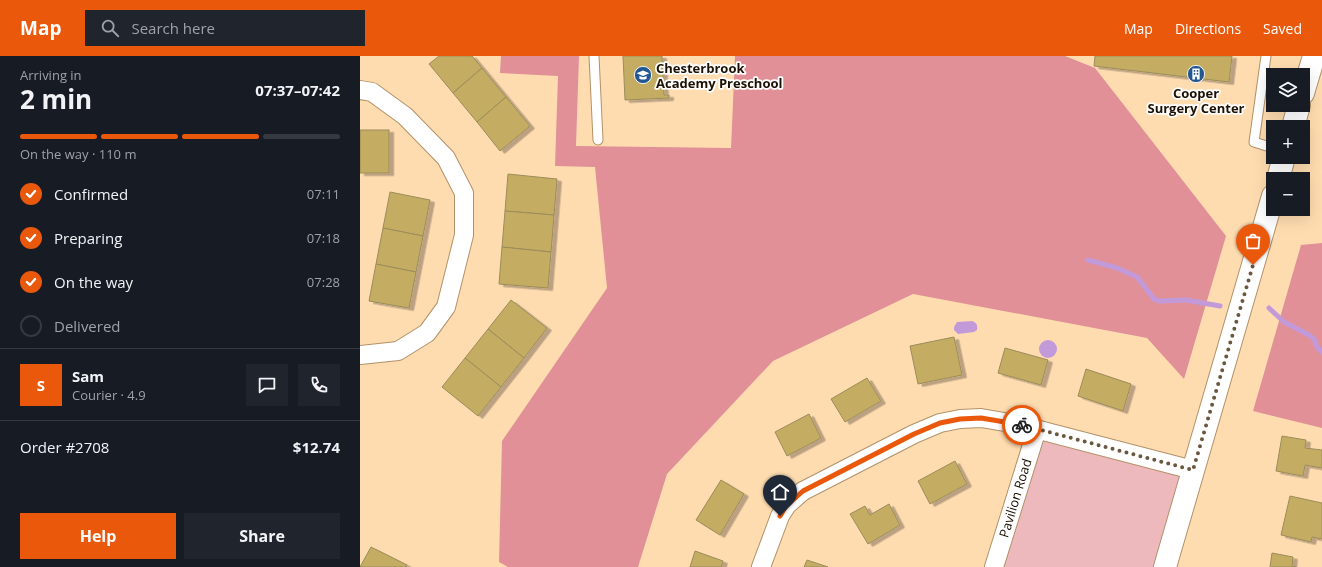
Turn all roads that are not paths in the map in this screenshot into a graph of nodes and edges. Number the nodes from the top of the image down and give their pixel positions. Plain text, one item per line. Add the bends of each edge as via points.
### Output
1 (594, 56) edge
2 (1266, 56) edge
3 (1314, 56) edge
4 (1310, 69) edge
5 (360, 90) edge
6 (598, 140) dead end
7 (1266, 146) edge
8 (1267, 216) edge
9 (360, 355) edge
10 (1036, 429) junction
11 (1193, 470) junction
12 (761, 567) edge
13 (994, 567) edge
14 (1165, 567) edge

1 - 6 lane
2 - 7 lane via 1254,142
3 - 4 main road
5 - 9 street via 372,92 405,116 446,158 464,193 464,235 446,306 427,333 398,351
8 - 11 main road
10 - 11 street
10 - 12 street via 981,418 940,423 914,434 803,491 786,506 780,516
10 - 13 street, Pavilion Road
11 - 14 main road

